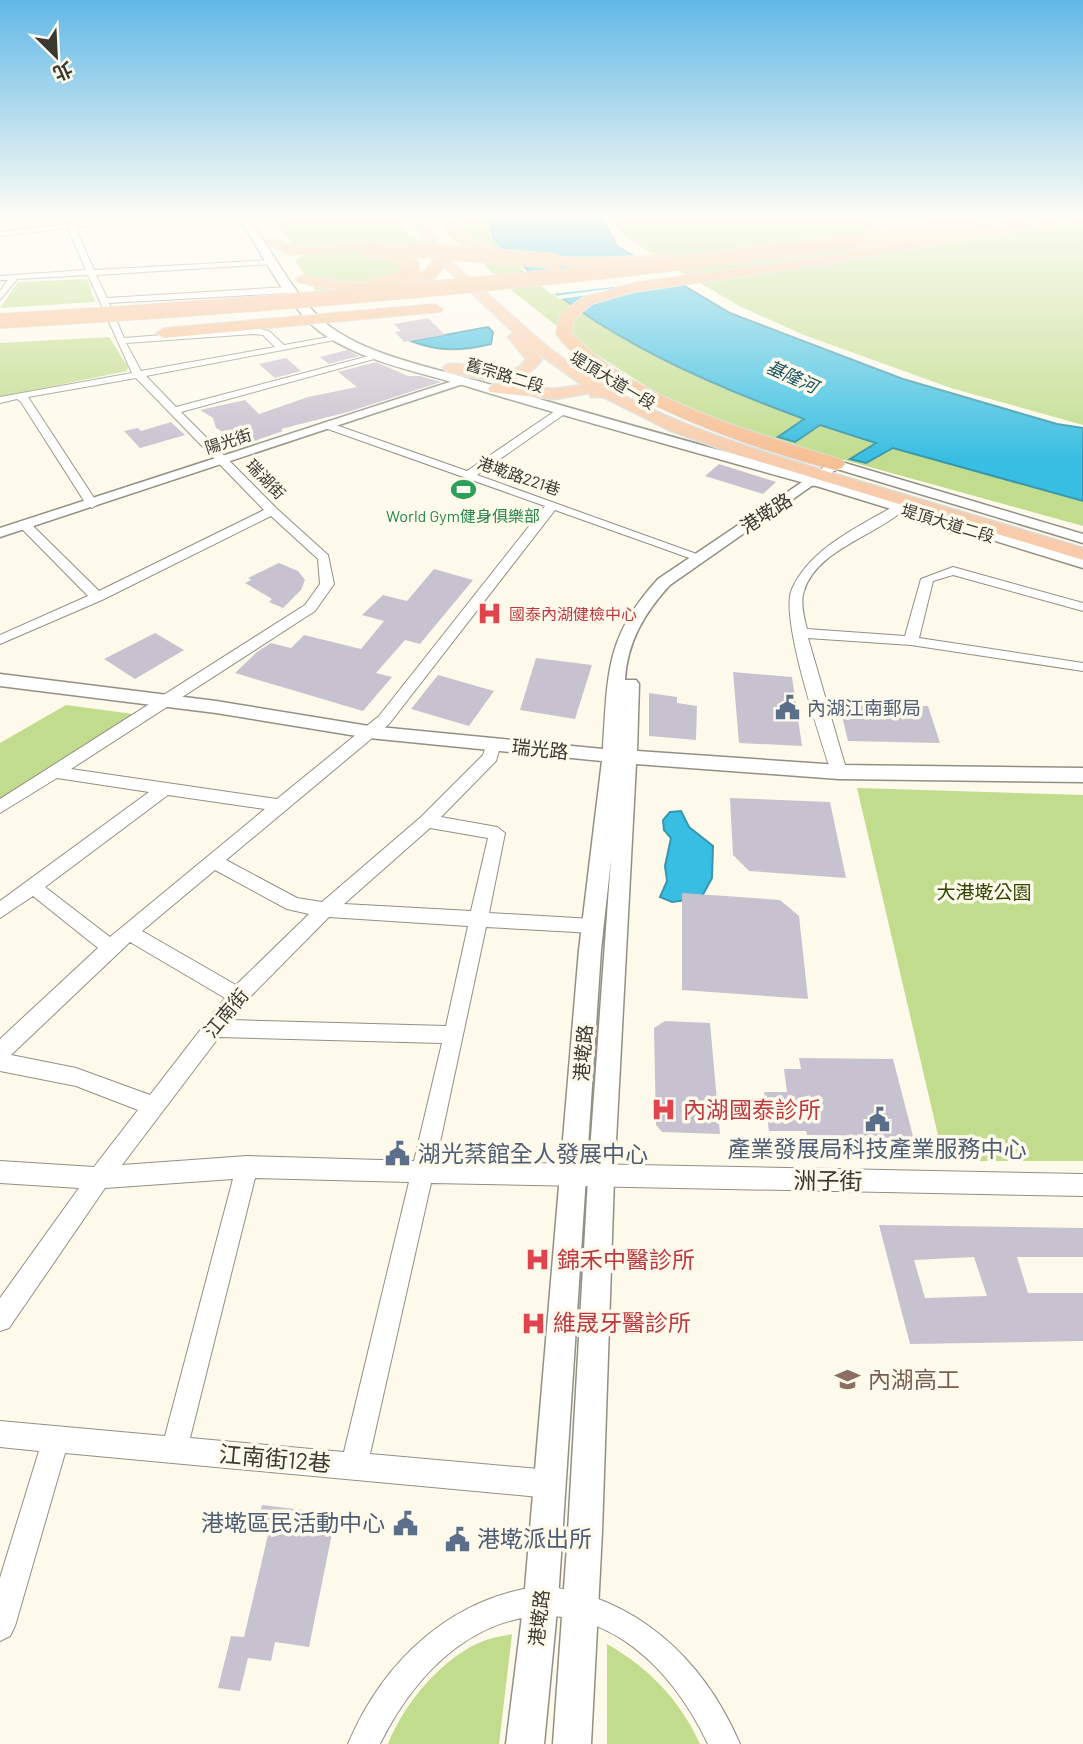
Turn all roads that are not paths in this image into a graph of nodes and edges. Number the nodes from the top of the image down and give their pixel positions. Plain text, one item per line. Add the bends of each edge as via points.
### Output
1 (103, 297) edge
2 (156, 297) edge
3 (189, 297) edge
4 (305, 297) edge
5 (311, 297) edge
6 (351, 297) edge
7 (407, 297) edge
8 (469, 297) edge
9 (482, 297) edge
10 (484, 297) edge
11 (501, 297) edge
12 (603, 297) edge
13 (105, 301) junction
14 (519, 301) dead end
15 (377, 314) junction
16 (0, 315) edge
17 (332, 318) junction
18 (314, 319) junction
19 (0, 321) edge
20 (0, 329) edge
21 (97, 337) dead end
22 (340, 338) junction
23 (369, 340) junction
24 (121, 341) junction
25 (282, 349) junction
26 (380, 356) junction
27 (451, 368) junction
28 (137, 373) junction
29 (466, 380) junction
30 (597, 383) junction
31 (496, 389) junction
32 (21, 397) junction
33 (0, 400) edge
34 (175, 410) junction
35 (562, 411) junction
36 (329, 426) junction
37 (663, 438) junction
38 (224, 461) junction
39 (469, 475) junction
40 (831, 475) junction
41 (92, 504) junction
42 (553, 504) junction
43 (900, 509) junction
44 (272, 511) junction
45 (24, 524) junction
46 (0, 533) edge
47 (1083, 539) edge
48 (1083, 546) edge
49 (1083, 554) edge
50 (699, 557) junction
51 (1083, 563) edge
52 (97, 597) junction
53 (1083, 607) edge
54 (801, 633) junction
55 (0, 640) edge
56 (911, 641) junction
57 (1083, 667) edge
58 (0, 680) edge
59 (164, 701) junction
60 (369, 732) junction
61 (493, 744) junction
62 (620, 756) junction
63 (55, 772) junction
64 (839, 772) junction
65 (1083, 775) edge
66 (163, 790) junction
67 (282, 806) junction
68 (0, 807) edge
69 (427, 821) junction
70 (215, 862) junction
71 (33, 887) junction
72 (326, 910) junction
73 (0, 911) edge
74 (479, 919) junction
75 (593, 926) junction
76 (128, 932) junction
77 (110, 947) junction
78 (238, 996) junction
79 (212, 1028) junction
80 (454, 1035) junction
81 (0, 1052) edge
82 (0, 1062) edge
83 (155, 1107) junction
84 (247, 1167) junction
85 (0, 1172) edge
86 (423, 1173) junction
87 (601, 1175) junction
88 (573, 1176) junction
89 (99, 1178) junction
90 (1083, 1185) edge
91 (0, 1319) edge
92 (0, 1434) edge
93 (56, 1439) junction
94 (174, 1450) junction
95 (354, 1466) junction
96 (550, 1484) junction
97 (541, 1600) junction
98 (581, 1604) junction
99 (0, 1626) edge
100 (364, 1744) edge
101 (525, 1744) edge
102 (572, 1744) edge
103 (724, 1744) edge

1 - 13 street, 瑞湖街
2 - 13 street
3 - 16 highway, bridge
4 - 18 main road, 舊宗路二段
5 - 17 main road, 舊宗路二段
6 - 19 highway, bridge
7 - 20 highway, bridge
8 - 20 highway via 282,314
9 - 27 highway via 533,362 520,372 502,376
10 - 30 highway, 堤頂大道一段 via 537,346
11 - 30 highway, 堤頂大道一段
12 - 40 highway via 579,305 566,317 564,334 585,357 662,401
13 - 24 street, 瑞湖街
14 - 15 highway
15 - 17 highway
15 - 23 highway via 354,321
17 - 18 highway
17 - 23 main road, 舊宗路二段
18 - 21 highway
18 - 22 main road, 舊宗路二段
22 - 25 street
22 - 26 main road, 舊宗路二段
23 - 27 main road, 舊宗路二段
24 - 25 street via 253,331 266,333
24 - 28 street, 瑞湖街
25 - 28 street
26 - 29 main road, 舊宗路二段
26 - 34 street
27 - 30 highway via 489,382 522,387
28 - 32 street
28 - 34 street, 瑞湖街
29 - 31 main road, 舊宗路二段
29 - 36 street, 陽光街
30 - 31 highway via 547,394
30 - 37 highway via 597,398 620,419
30 - 40 highway, 堤頂大道一段
31 - 35 main road, 舊宗路二段
32 - 33 street
32 - 41 street
34 - 38 street, 瑞湖街
35 - 37 main road, 舊宗路二段
35 - 39 street
36 - 38 street, 陽光街
36 - 39 street, 港墘路221巷
37 - 40 main road, 舊宗路二段
38 - 41 street, 陽光街
38 - 44 street, 瑞湖街
39 - 42 street, 港墘路221巷
40 - 43 street, 堤頂大道二段
40 - 47 street, 堤頂大道二段
40 - 48 highway, 堤頂大道二段
40 - 49 highway, 堤頂大道二段
40 - 50 street, 港墘路
40 - 62 street, 港墘路 via 710,561 654,610 631,655
41 - 45 street, 陽光街
42 - 50 street, 港墘路221巷
42 - 60 street via 384,720
43 - 51 street, 堤頂大道二段
43 - 54 street via 861,531 807,574 796,594
44 - 52 street
44 - 59 street, 瑞湖街 via 324,558 327,584 310,608
45 - 46 street, 陽光街
45 - 52 street
50 - 62 street, 港墘路 via 664,582 628,631 617,671
52 - 55 street
53 - 56 street via 953,571 927,579
54 - 56 street
54 - 64 street
56 - 57 street
58 - 59 street, 瑞光路
59 - 60 street, 瑞光路
59 - 63 street, 瑞湖街
60 - 61 street, 瑞光路
60 - 67 street
61 - 62 street, 瑞光路
61 - 69 street, 江南街 via 490,757
62 - 64 street, 瑞光路
62 - 75 street, 港墘路
62 - 87 street, 港墘路
63 - 66 street
63 - 68 street, 瑞湖街
64 - 65 street, 瑞光路
66 - 67 street
66 - 71 street
67 - 70 street
69 - 72 street, 江南街
69 - 74 street via 497,833
70 - 72 street via 293,904
70 - 76 street
71 - 73 street
71 - 77 street
72 - 74 street
72 - 78 street, 江南街
74 - 75 street
74 - 80 street
75 - 88 street, 港墘路
76 - 77 street
76 - 78 street
77 - 81 street
78 - 79 street, 江南街
79 - 80 street
79 - 83 street, 江南街
80 - 86 street
82 - 83 street via 76,1077
83 - 89 street, 江南街
84 - 86 street, 洲子街
84 - 89 street, 洲子街
84 - 94 street
85 - 89 street, 洲子街
86 - 88 street, 洲子街
86 - 95 street
87 - 88 street, 洲子街
87 - 90 street, 洲子街
87 - 98 street, 港墘路
88 - 96 street, 港墘路
89 - 91 street, 江南街
92 - 93 street, 江南街12巷
93 - 94 street, 江南街12巷
93 - 99 street
94 - 95 street, 江南街12巷
95 - 96 street, 江南街12巷
96 - 97 street, 港墘路
97 - 98 street
97 - 100 street via 502,1608 455,1629 412,1667 375,1719
97 - 101 street, 港墘路
98 - 102 street, 港墘路
98 - 103 street via 642,1635 682,1674

